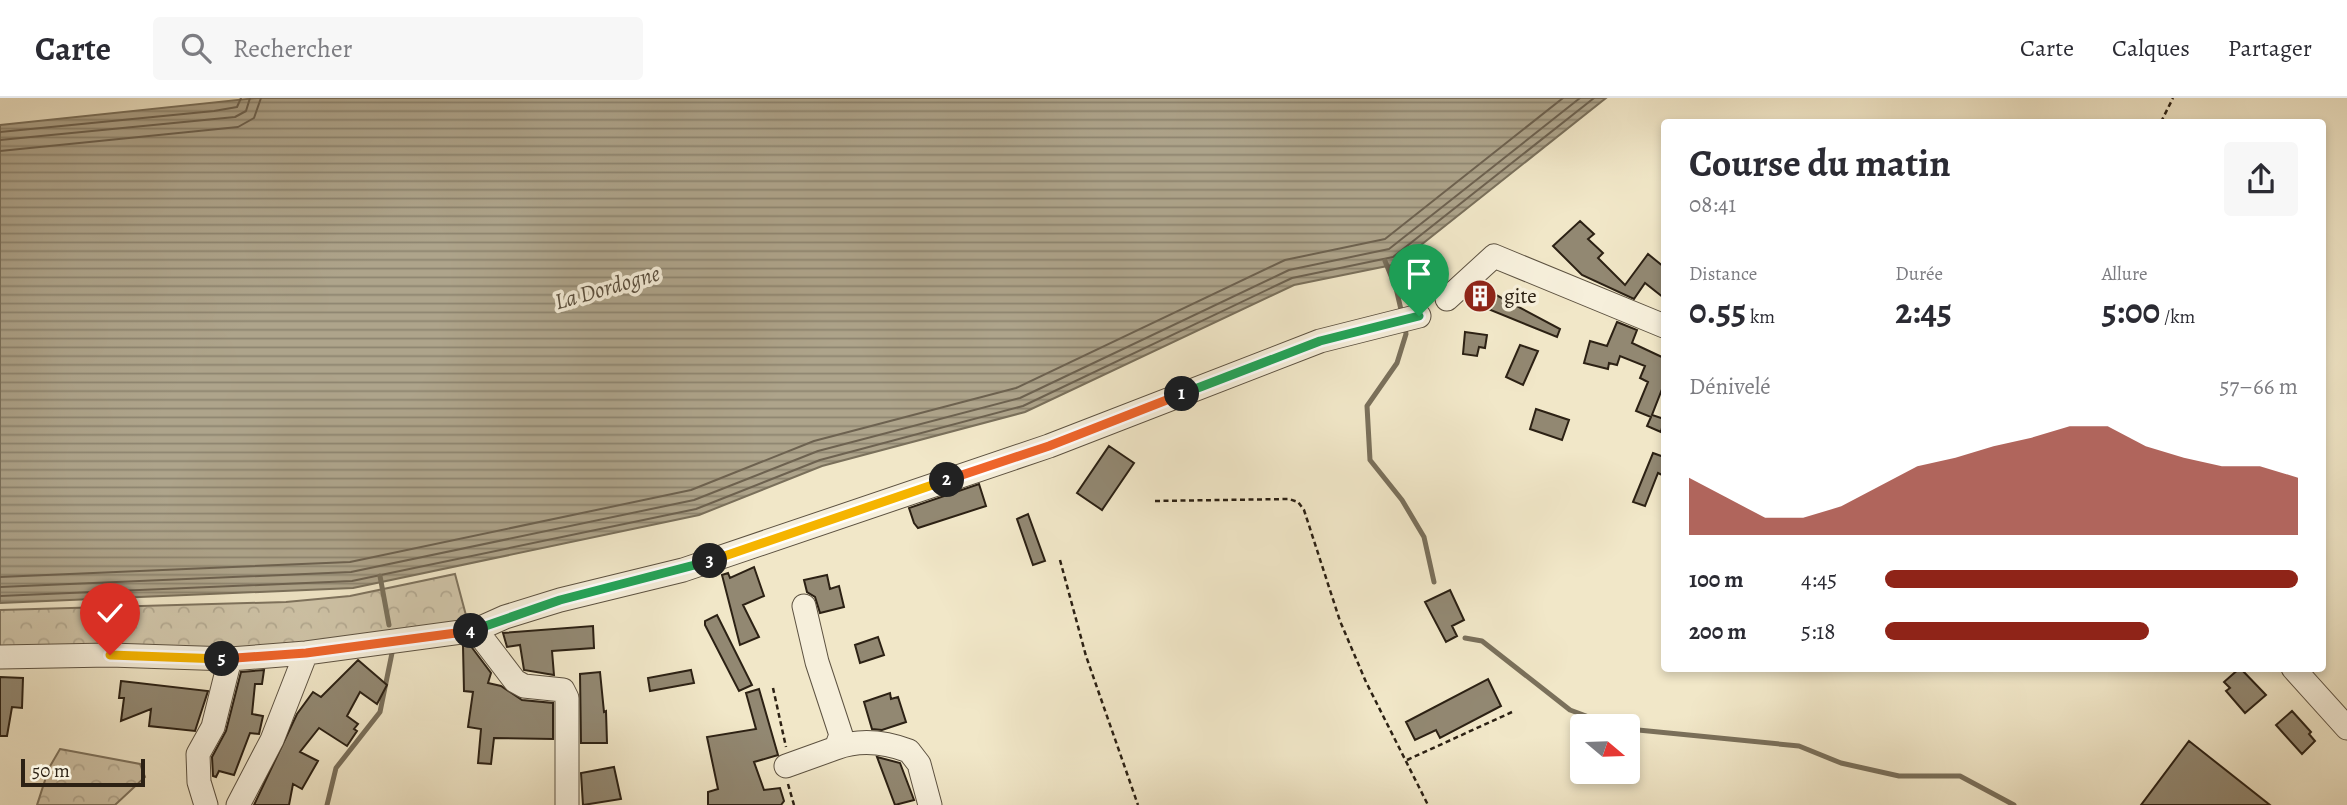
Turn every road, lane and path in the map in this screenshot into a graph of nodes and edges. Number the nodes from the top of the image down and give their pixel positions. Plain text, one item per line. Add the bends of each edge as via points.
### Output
1 (2173, 98) edge
2 (2162, 119) edge
3 (1447, 299) dead end
4 (1410, 318) dead end
5 (1661, 325) edge
6 (1155, 501) dead end
7 (1060, 560) dead end
8 (804, 606) dead end
9 (476, 631) junction
10 (306, 653) junction
11 (0, 657) edge
12 (230, 659) junction
13 (2296, 672) edge
14 (1512, 712) dead end
15 (2347, 728) edge
16 (836, 748) junction
17 (1407, 760) junction
18 (786, 766) dead end
19 (206, 805) edge
20 (238, 805) edge
21 (567, 805) edge
22 (930, 805) edge
23 (1138, 805) edge
24 (1428, 805) edge

1 - 2 path
3 - 5 street via 1494,256
4 - 9 street via 1320,341 1049,446 683,570 560,600
6 - 17 path via 1298,502 1345,633
7 - 23 path via 1086,656
8 - 16 street via 841,734
9 - 10 street
9 - 21 street via 515,681 564,690
10 - 12 street
10 - 20 street via 271,740
11 - 12 street
12 - 19 street via 213,727 198,754
13 - 15 street
14 - 17 path
16 - 18 street
16 - 22 street via 866,742 909,751 919,764
17 - 24 path

